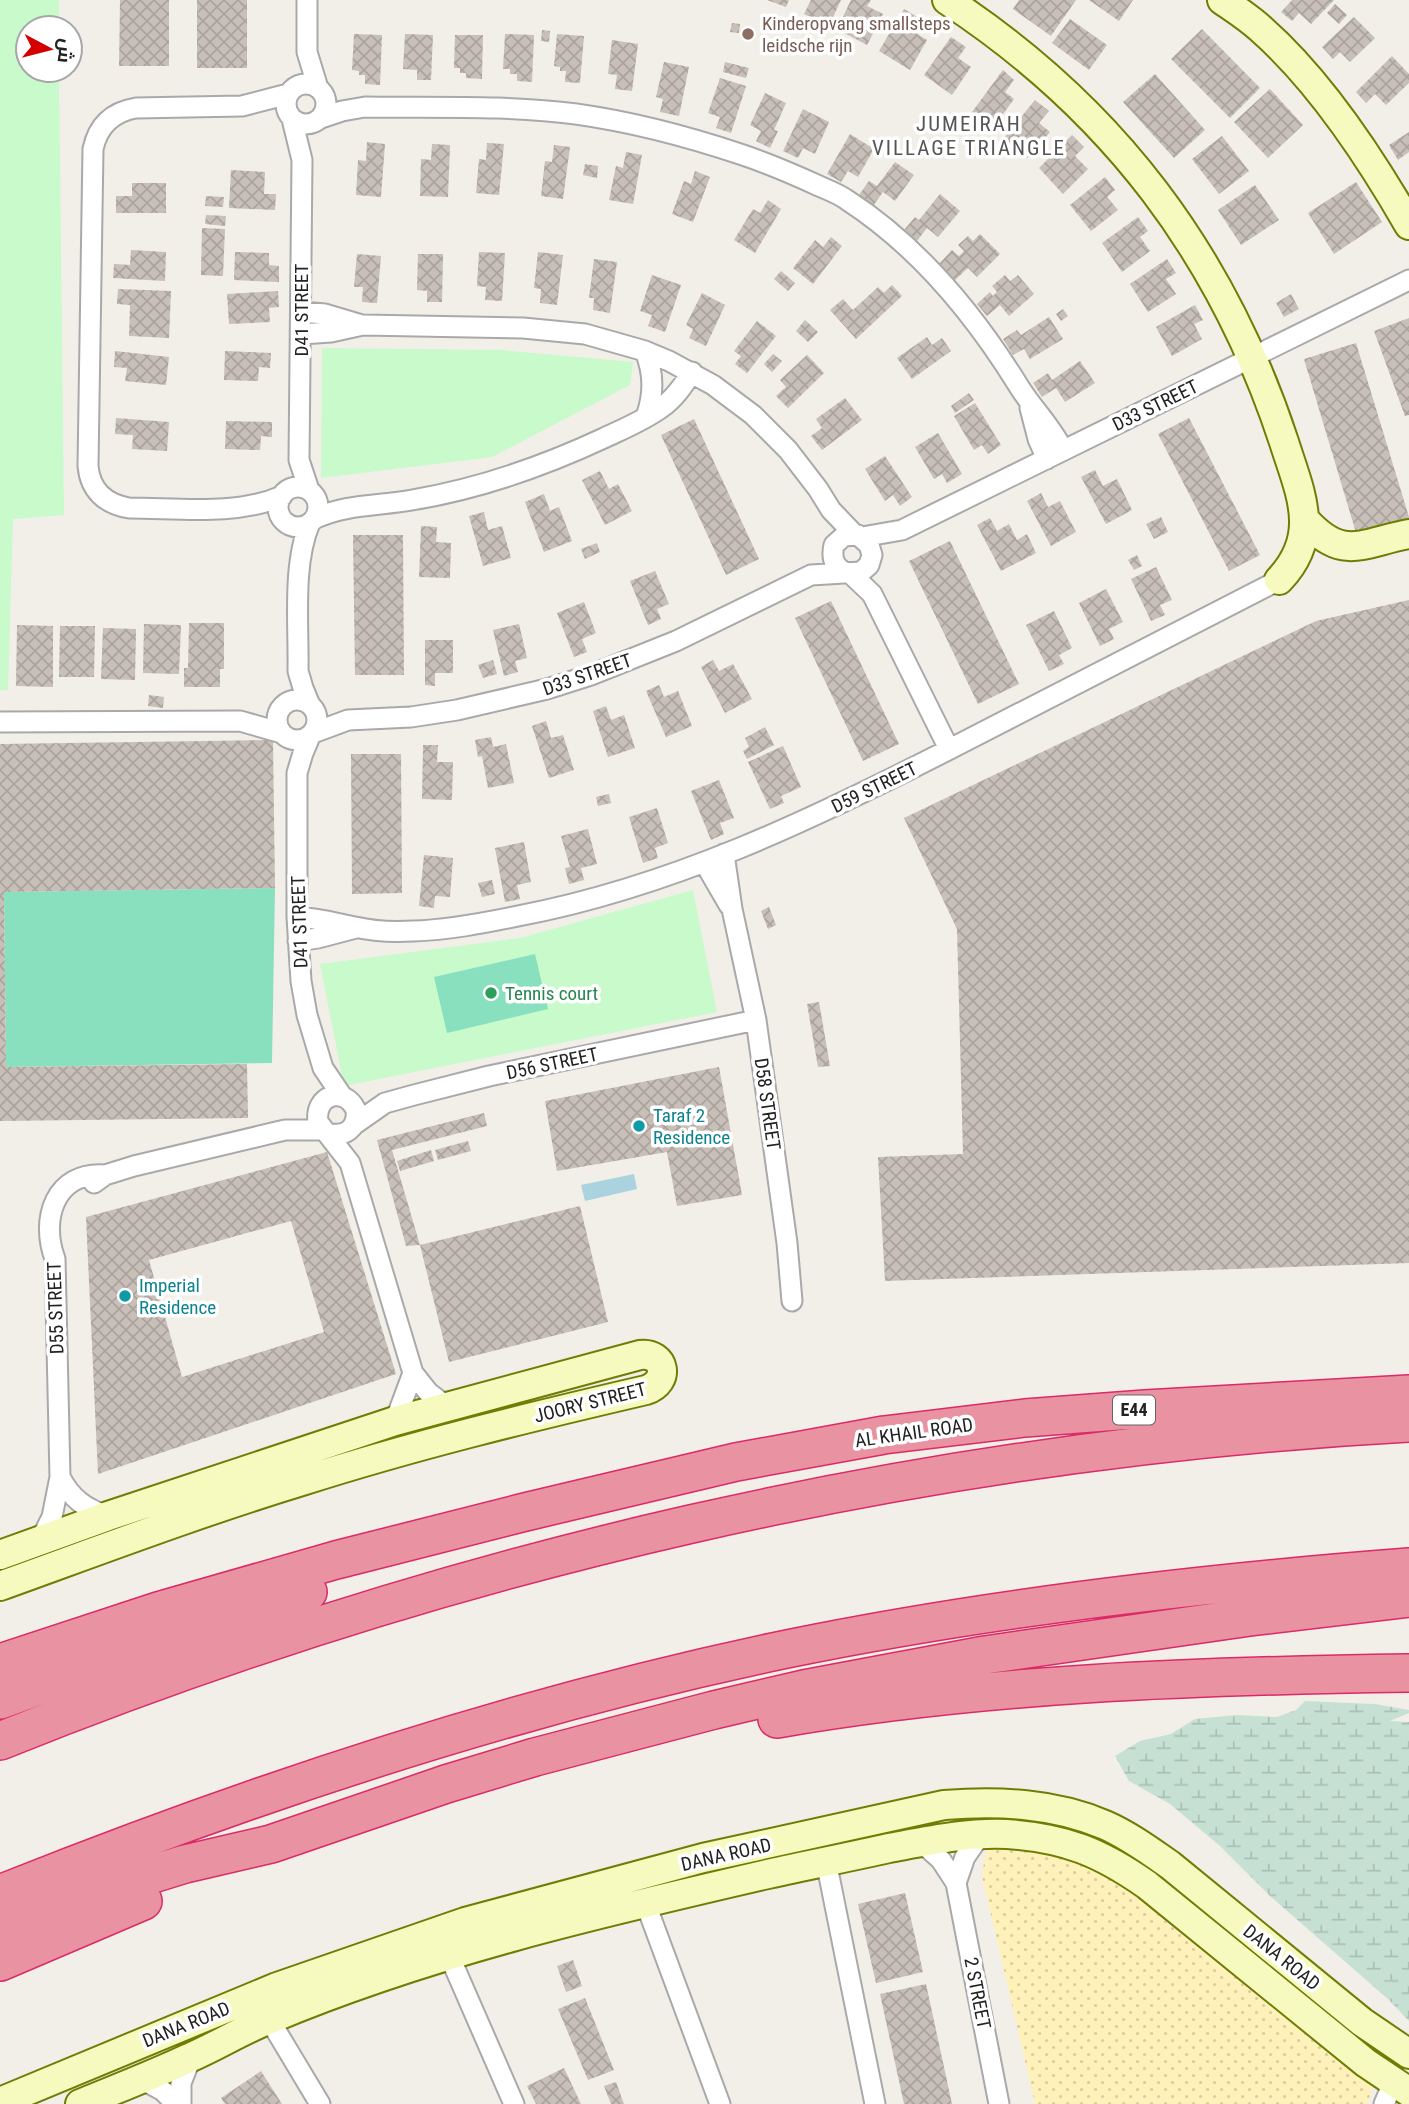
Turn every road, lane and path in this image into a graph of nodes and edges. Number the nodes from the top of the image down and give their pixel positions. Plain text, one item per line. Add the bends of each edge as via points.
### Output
1 (307, 0) edge
2 (947, 0) edge
3 (1222, 0) edge
4 (307, 52) junction
5 (320, 89) junction
6 (292, 90) junction
7 (242, 106) junction
8 (365, 107) junction
9 (292, 118) junction
10 (320, 119) junction
11 (302, 160) junction
12 (1409, 225) edge
13 (1409, 280) edge
14 (302, 312) junction
15 (363, 325) junction
16 (301, 334) junction
17 (645, 351) junction
18 (1252, 358) junction
19 (692, 372) junction
20 (646, 417) junction
21 (1055, 454) junction
22 (299, 460) junction
23 (310, 491) junction
24 (284, 494) junction
25 (349, 507) junction
26 (241, 509) junction
27 (831, 510) junction
28 (1305, 520) junction
29 (312, 521) junction
30 (285, 522) junction
31 (902, 530) junction
32 (1409, 534) edge
33 (858, 535) junction
34 (1360, 545) junction
35 (834, 546) junction
36 (871, 558) junction
37 (299, 559) junction
38 (849, 574) junction
39 (811, 575) junction
40 (1279, 580) junction
41 (872, 594) junction
42 (298, 671) junction
43 (284, 706) junction
44 (311, 706) junction
45 (348, 720) junction
46 (240, 721) junction
47 (0, 722) edge
48 (312, 733) junction
49 (283, 734) junction
50 (949, 749) junction
51 (297, 773) junction
52 (724, 854) junction
53 (704, 862) junction
54 (732, 909) junction
55 (297, 917) junction
56 (357, 928) junction
57 (298, 941) junction
58 (756, 1020) junction
59 (323, 1068) junction
60 (346, 1099) junction
61 (385, 1103) junction
62 (320, 1107) junction
63 (354, 1125) junction
64 (285, 1130) junction
65 (326, 1132) junction
66 (350, 1163) junction
67 (792, 1301) dead end
68 (413, 1373) junction
69 (1409, 1394) edge
70 (446, 1406) junction
71 (395, 1421) junction
72 (1409, 1423) edge
73 (60, 1478) junction
74 (108, 1516) junction
75 (428, 1535) junction
76 (40, 1541) junction
77 (0, 1555) edge
78 (1409, 1567) edge
79 (0, 1586) edge
80 (1409, 1598) edge
81 (0, 1663) edge
82 (1409, 1673) edge
83 (0, 1700) edge
84 (624, 1732) junction
85 (0, 1741) edge
86 (981, 1834) junction
87 (921, 1842) junction
88 (271, 1844) junction
89 (826, 1861) junction
90 (956, 1883) junction
91 (0, 1895) edge
92 (645, 1902) junction
93 (0, 1932) edge
94 (449, 1955) junction
95 (0, 1962) edge
96 (269, 2019) junction
97 (1409, 2054) edge
98 (191, 2058) junction
99 (141, 2079) junction
100 (1395, 2093) edge
101 (0, 2102) edge
102 (80, 2104) edge
103 (178, 2104) edge
104 (320, 2104) edge
105 (514, 2104) edge
106 (720, 2104) edge
107 (875, 2104) edge
108 (999, 2104) edge

1 - 4 street
2 - 18 street via 1048,75 1138,168 1211,275
3 - 12 street via 1261,28 1318,91 1369,159
4 - 5 street
4 - 6 street
5 - 6 street via 309,84
5 - 8 street
5 - 10 street via 327,104
6 - 7 street
6 - 9 street via 286,104
7 - 9 street
7 - 26 street via 126,110 108,119 96,138 88,466 93,486 118,506
8 - 10 street
8 - 21 street via 534,111 613,120 690,137 767,163 846,199 911,251 968,312 1055,435
9 - 10 street via 308,124
9 - 11 street, D41 STREET
10 - 11 street, D41 STREET
11 - 14 street, D41 STREET
13 - 18 street, D33 STREET
14 - 15 street
14 - 16 street, D41 STREET
15 - 16 street
15 - 17 street via 554,329
16 - 22 street, D41 STREET
17 - 19 street
17 - 20 street via 653,384
18 - 21 street, D33 STREET
18 - 28 street via 1277,423
19 - 20 street via 670,400
19 - 27 street via 771,432
20 - 25 street via 584,447 476,486
21 - 31 street, D33 STREET
22 - 23 street, D41 STREET
22 - 24 street, D41 STREET
23 - 24 street via 297,487
23 - 25 street
23 - 29 street via 318,503
24 - 26 street
24 - 30 street via 278,506
25 - 29 street
26 - 30 street
27 - 33 street
27 - 35 street
28 - 34 street via 1338,546
28 - 40 street via 1299,553
29 - 30 street via 296,527
29 - 37 street
30 - 37 street
31 - 33 street, D33 STREET
31 - 36 street, D33 STREET
32 - 34 street
33 - 35 street via 844,536
33 - 36 street via 869,545
34 - 40 street, D59 STREET
35 - 38 street via 833,561
35 - 39 street, D33 STREET
36 - 38 street via 865,569
36 - 41 street
37 - 42 street
38 - 39 street, D33 STREET
38 - 41 street
39 - 45 street, D33 STREET via 676,641 558,686 457,710
40 - 50 street, D59 STREET
41 - 50 street
42 - 43 street
42 - 44 street
43 - 44 street via 301,701
43 - 46 street
43 - 49 street via 277,719
44 - 45 street, D33 STREET
44 - 48 street via 317,723
45 - 48 street, D33 STREET
46 - 47 street
46 - 49 street
48 - 49 street via 298,740
48 - 51 street, D41 STREET
49 - 51 street, D41 STREET
50 - 52 street, D59 STREET via 848,801
51 - 55 street, D41 STREET
52 - 53 street, D59 STREET
52 - 54 street, D58 STREET
53 - 54 street, D58 STREET
53 - 56 street, D59 STREET via 609,895 503,919 411,931
54 - 58 street, D58 STREET
55 - 56 street, D59 STREET
55 - 57 street, D41 STREET
56 - 57 street, D59 STREET
57 - 59 street, D41 STREET via 306,1007
58 - 61 street, D56 STREET via 489,1076
58 - 67 street, D58 STREET
59 - 60 street, D41 STREET
59 - 62 street, D41 STREET
60 - 61 street
60 - 62 street via 332,1096
60 - 63 street via 357,1114
61 - 63 street, D56 STREET
62 - 64 street
62 - 65 street via 318,1122
63 - 65 street via 341,1135
63 - 66 street
64 - 65 street
64 - 73 street, D55 STREET via 105,1175 68,1202 55,1259
65 - 66 street
66 - 68 street
68 - 70 street
68 - 71 street
69 - 75 highway, AL KHAIL ROAD / E44 via 1065,1415 884,1435 674,1475
70 - 71 street, JOORY STREET
70 - 79 street, JOORY STREET via 640,1355 656,1359 662,1369 652,1388 487,1427 301,1481
71 - 74 street, JOORY STREET
72 - 85 highway via 1255,1434 1082,1454 902,1481 719,1517 531,1563 340,1619
73 - 74 street via 84,1507
73 - 76 street, D55 STREET via 52,1517
74 - 76 street, JOORY STREET
75 - 81 highway, AL KHAIL ROAD via 244,1585
75 - 83 highway via 339,1582
76 - 77 street, JOORY STREET
78 - 91 highway via 1237,1581 1051,1604 870,1633 715,1665 539,1710 326,1774 181,1824
80 - 84 highway via 985,1655 804,1689
82 - 84 highway via 1035,1688 881,1703 691,1735
84 - 88 highway via 446,1784
86 - 87 street, DANA ROAD
86 - 90 street via 965,1857
86 - 100 street, DANA ROAD via 1049,1840 1094,1852 1124,1869
87 - 89 street, DANA ROAD
87 - 90 street, 2 STREET via 941,1860
88 - 93 highway via 143,1877
88 - 95 highway
89 - 92 street, DANA ROAD
89 - 107 street
90 - 108 street, 2 STREET
92 - 94 street, DANA ROAD
92 - 106 street
94 - 96 street, DANA ROAD
94 - 105 street
96 - 98 street, DANA ROAD
96 - 104 street
97 - 101 street, DANA ROAD via 1362,2022 1142,1845 1105,1825 1066,1812 985,1802 944,1805 704,1858 466,1922 277,1987
98 - 99 street, DANA ROAD
98 - 103 street
99 - 102 street, DANA ROAD
99 - 103 street

